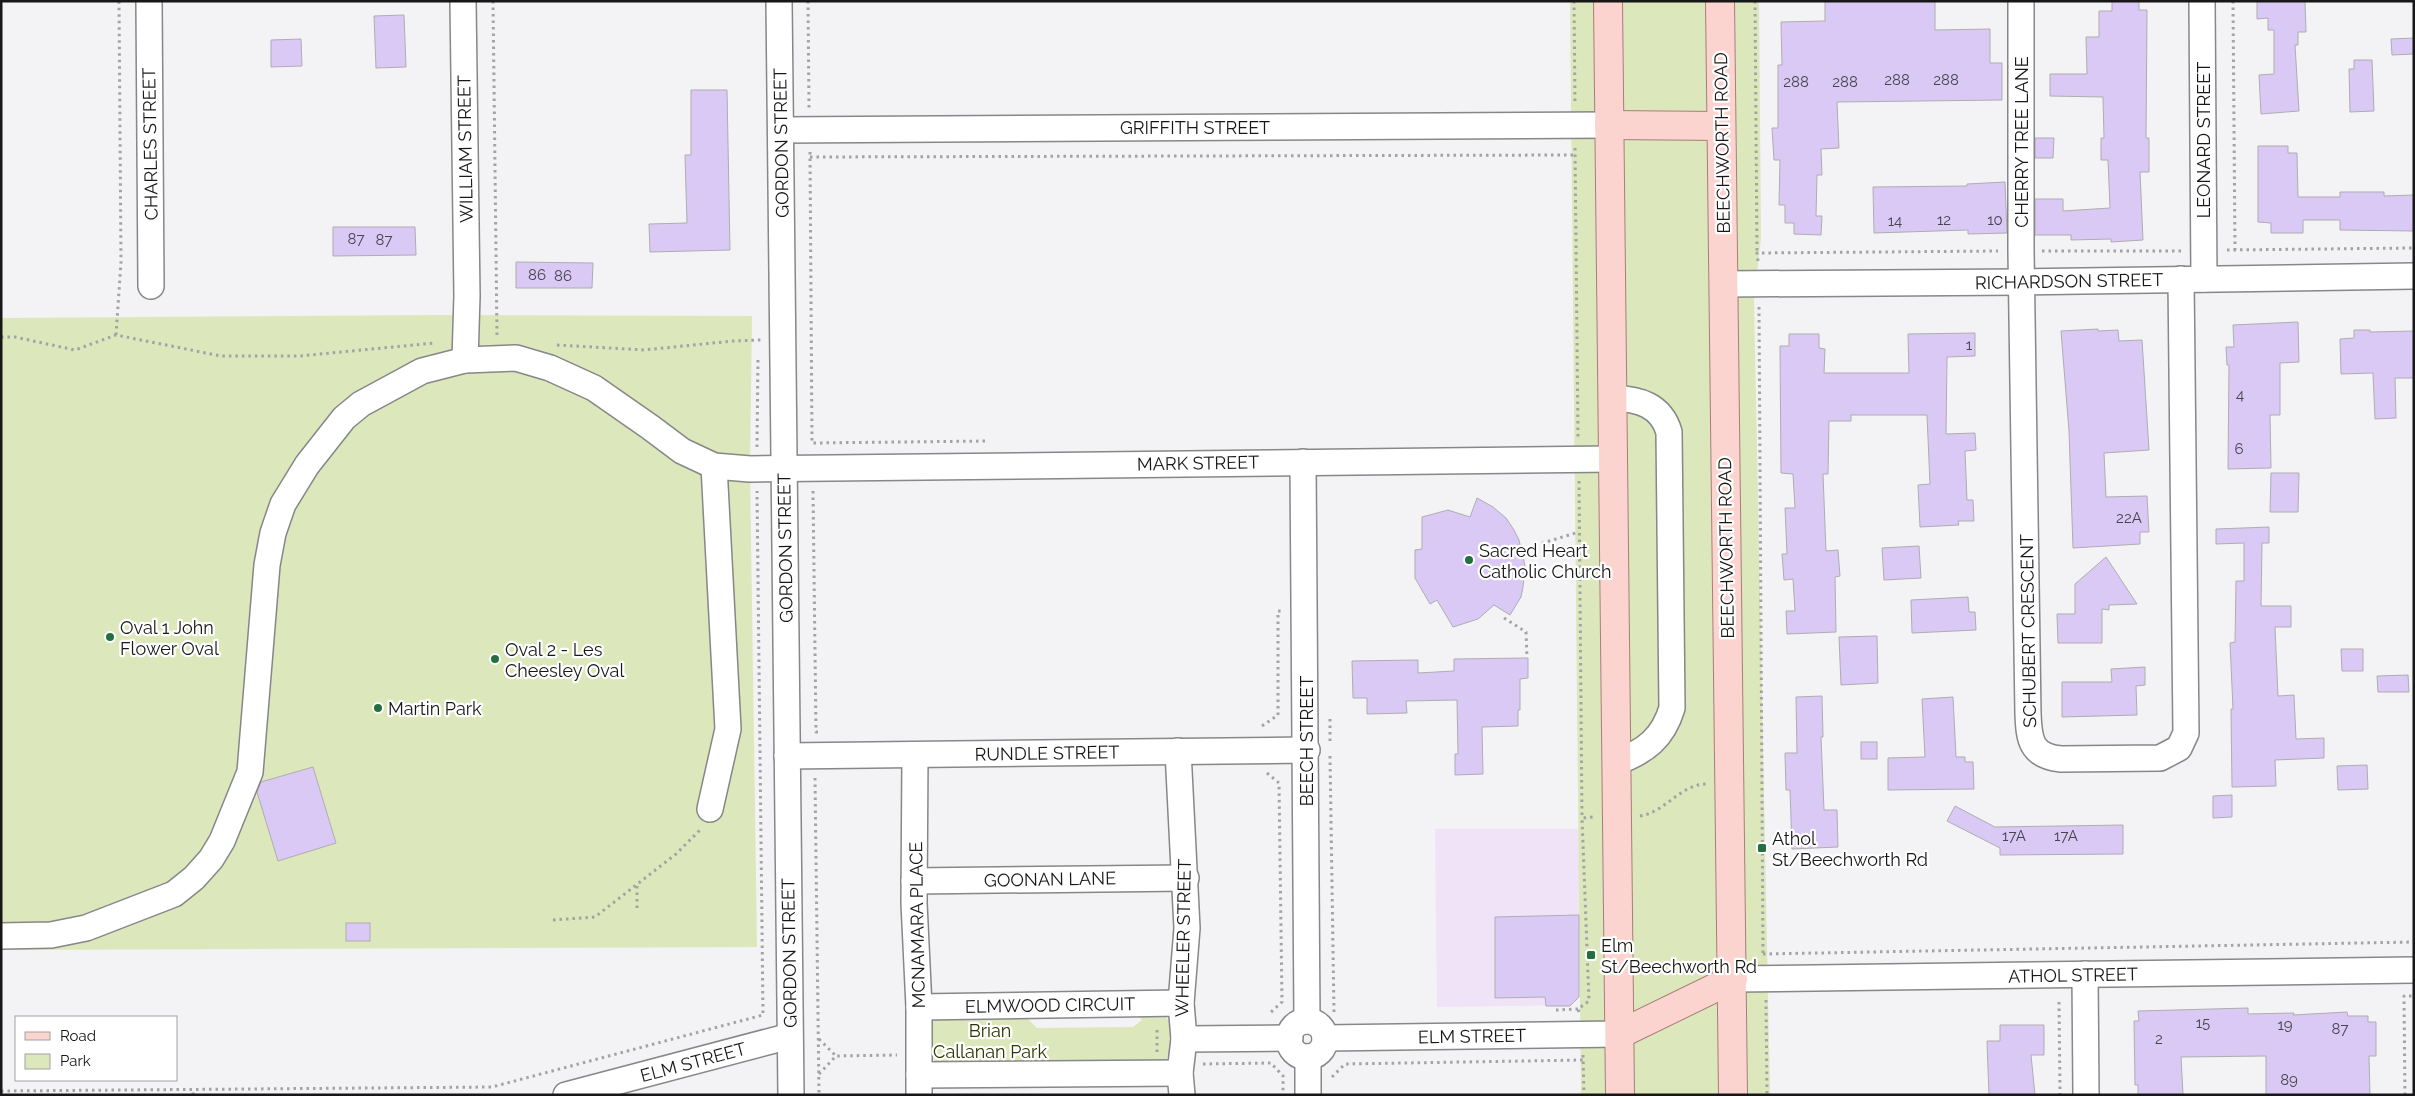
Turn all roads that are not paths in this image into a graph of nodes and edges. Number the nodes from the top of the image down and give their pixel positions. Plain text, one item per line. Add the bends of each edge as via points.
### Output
1 (149, 1) edge
2 (463, 1) edge
3 (779, 1) edge
4 (1608, 1) edge
5 (1720, 1) edge
6 (2021, 1) edge
7 (2202, 1) edge
8 (1610, 125) junction
9 (1721, 126) junction
10 (781, 130) junction
11 (2414, 276) edge
12 (2193, 279) junction
13 (2022, 282) junction
14 (1724, 284) junction
15 (151, 286) dead end
16 (465, 350) junction
17 (1613, 398) junction
18 (1612, 459) junction
19 (1303, 462) junction
20 (714, 466) junction
21 (784, 467) junction
22 (1307, 750) junction
23 (1178, 751) junction
24 (915, 755) junction
25 (787, 756) junction
26 (1617, 762) junction
27 (710, 809) road end
28 (1186, 878) junction
29 (914, 881) junction
30 (1, 936) edge
31 (2414, 970) edge
32 (2085, 974) junction
33 (1733, 979) junction
34 (1181, 1003) junction
35 (919, 1007) junction
36 (1291, 1032) junction
37 (1620, 1034) junction
38 (790, 1036) junction
39 (1325, 1038) junction
40 (1184, 1039) junction
41 (1308, 1057) junction
42 (919, 1075) edge
43 (1181, 1077) edge
44 (566, 1095) edge
45 (791, 1095) edge
46 (1308, 1095) edge
47 (1620, 1095) edge
48 (1733, 1095) edge
49 (2086, 1095) edge

1 - 15 street, CHARLES STREET
2 - 16 street, WILLIAM STREET
3 - 10 street, GORDON STREET
4 - 8 main road
5 - 9 main road, BEECHWORTH ROAD
6 - 13 street, CHERRY TREE LANE
7 - 12 street, LEONARD STREET via 2204,251
8 - 9 main road
8 - 10 street, GRIFFITH STREET
8 - 17 main road
9 - 14 main road, BEECHWORTH ROAD
10 - 21 street, GORDON STREET
11 - 12 street, RICHARDSON STREET
12 - 13 street, RICHARDSON STREET
12 - 13 street, SCHUBERT CRESCENT via 2187,723 2179,748 2160,758 2054,758 2041,753 2030,738
13 - 14 street, RICHARDSON STREET
14 - 33 main road, BEECHWORTH ROAD
16 - 20 street via 516,358 550,368 594,388 682,451
16 - 30 street via 361,404 344,418 307,464 284,504 273,533 267,565 250,772 226,834 211,859 174,894 109,920 51,935
17 - 18 main road
17 - 26 street via 1633,399 1652,408 1665,418 1669,432 1672,708 1667,724 1642,752
18 - 19 street, MARK STREET
18 - 26 main road
19 - 21 street, MARK STREET via 812,455
19 - 22 street, BEECH STREET
20 - 21 street, MARK STREET
20 - 27 street via 728,728
21 - 25 street, GORDON STREET
22 - 23 street, RUNDLE STREET
22 - 36 street, BEECH STREET
23 - 24 street, RUNDLE STREET
23 - 28 street, WHEELER STREET
24 - 25 street, RUNDLE STREET via 815,744
24 - 29 street, MCNAMARA PLACE
25 - 38 street, GORDON STREET
26 - 37 main road via 1616,899
28 - 29 street, GOONAN LANE
28 - 34 street, WHEELER STREET via 1187,935
29 - 35 street, MCNAMARA PLACE
31 - 32 street, ATHOL STREET
32 - 33 street, ATHOL STREET
32 - 49 street
33 - 37 main road
33 - 48 main road, BEECHWORTH ROAD
34 - 35 street, ELMWOOD CIRCUIT
34 - 40 street, WHEELER STREET
35 - 42 street, MCNAMARA PLACE
36 - 39 street via 1319,1025
36 - 40 street
36 - 41 street via 1294,1051
37 - 39 street, ELM STREET
37 - 47 main road
38 - 44 street, ELM STREET
38 - 45 street, GORDON STREET
39 - 41 street via 1321,1050
40 - 43 street, WHEELER STREET
41 - 46 street
42 - 43 street

